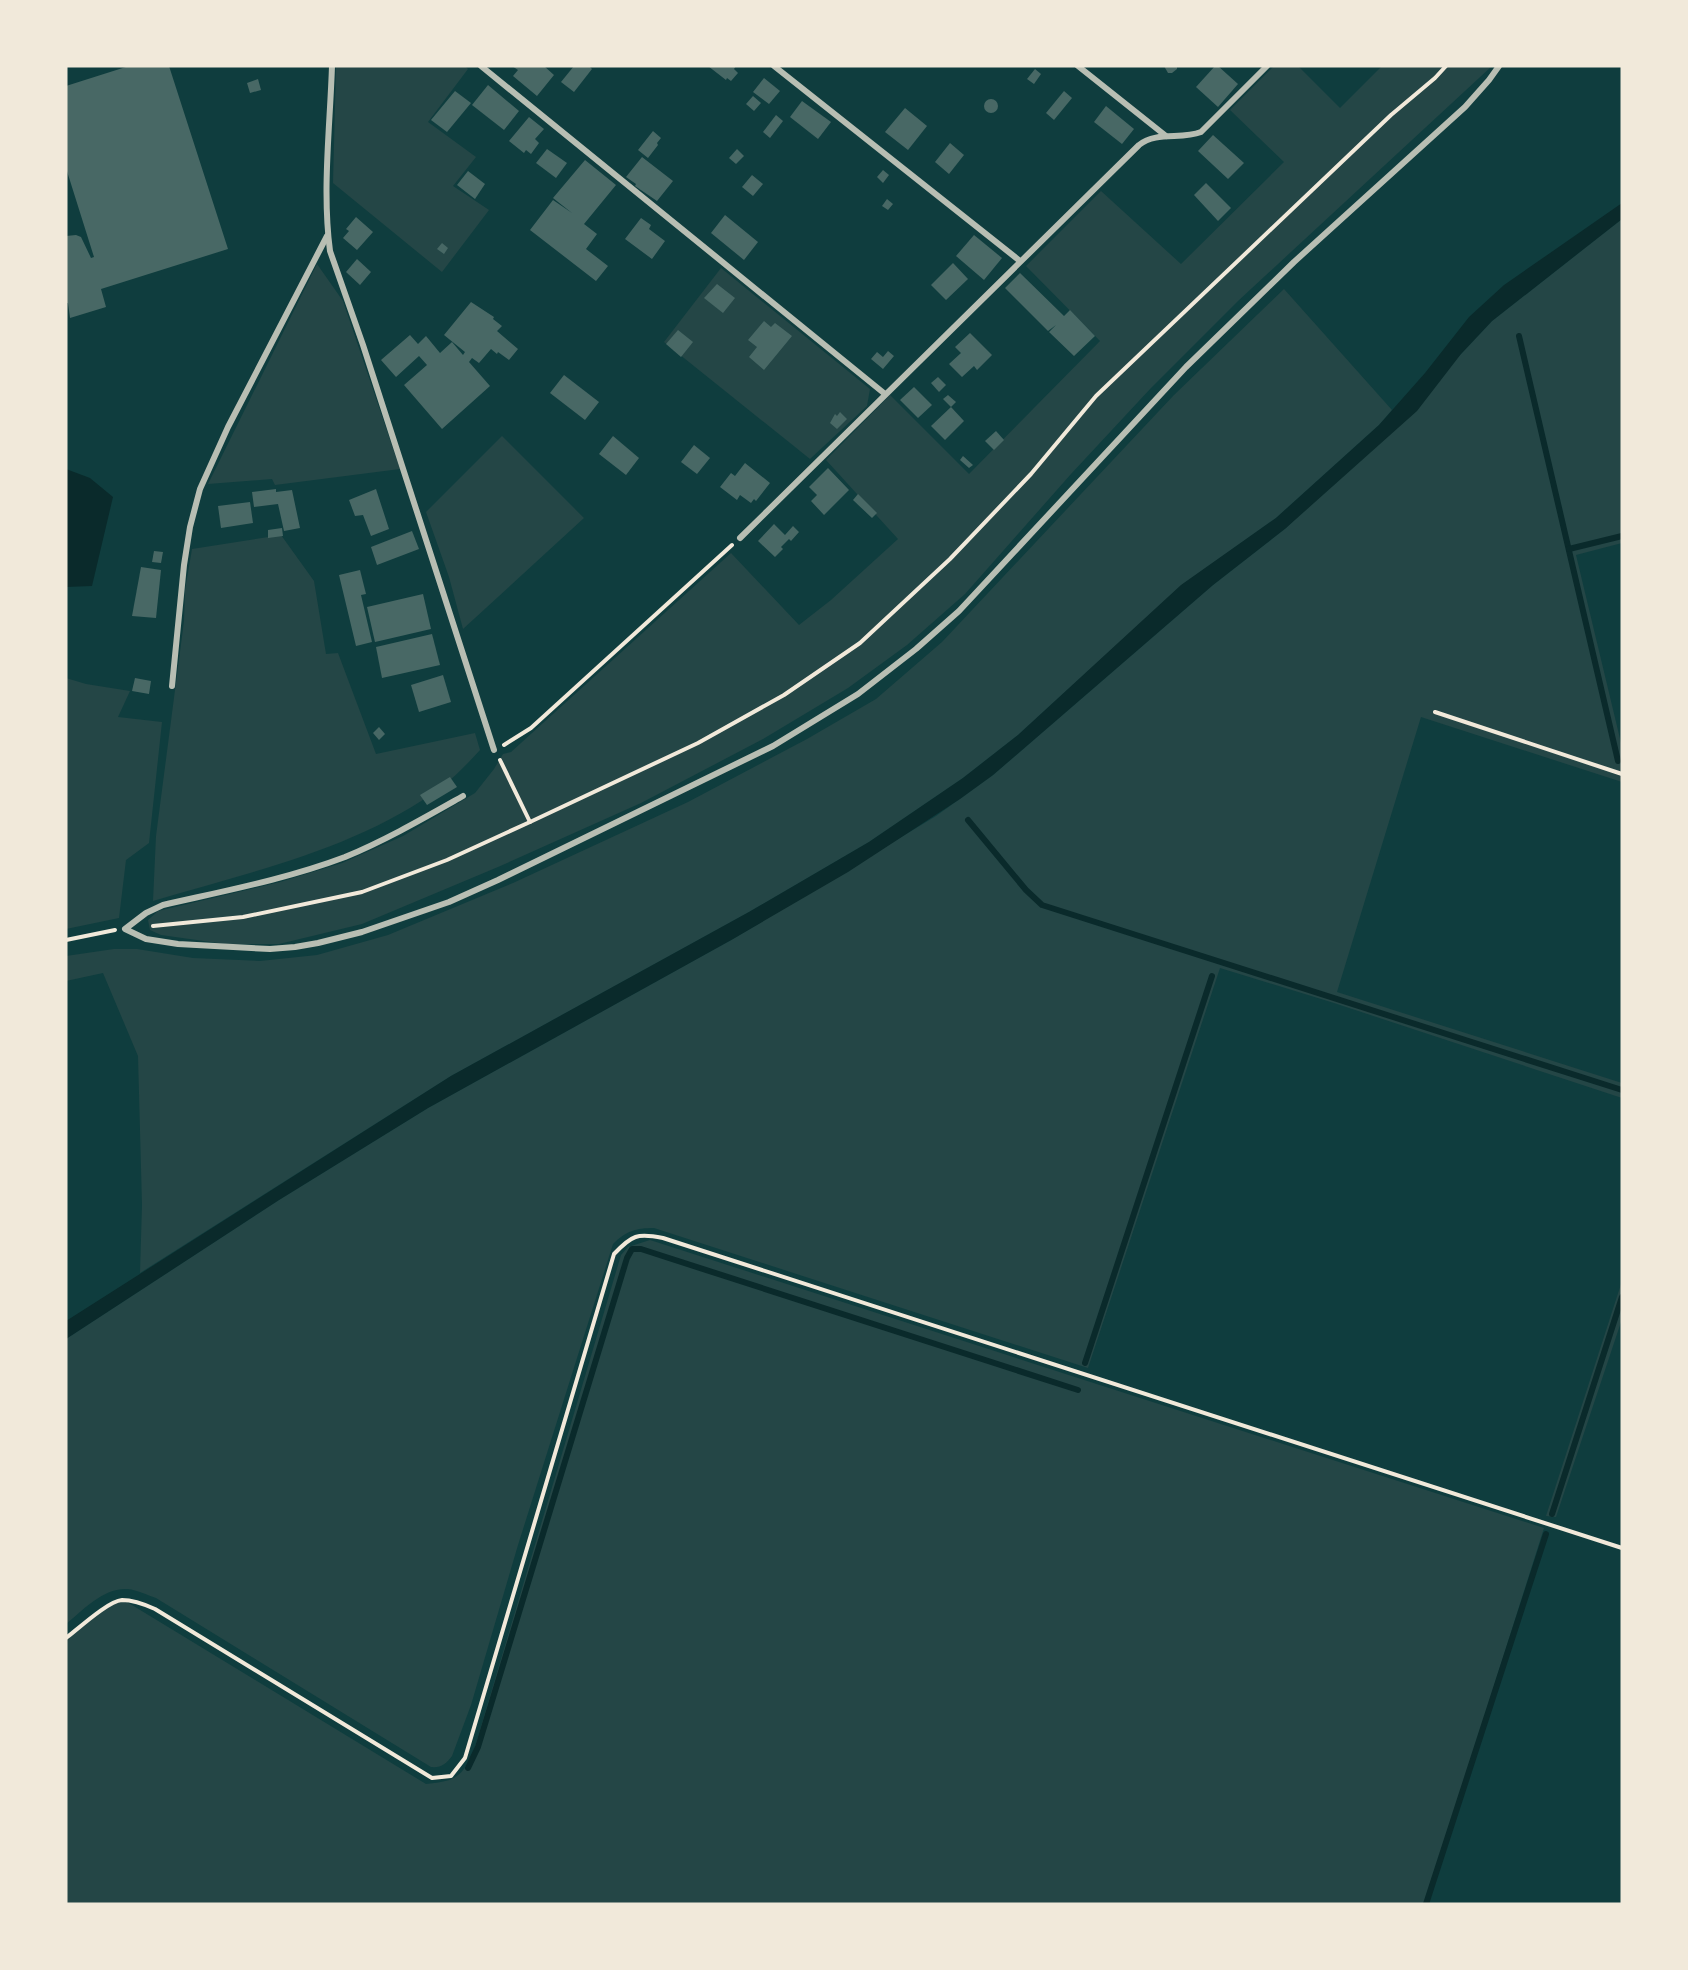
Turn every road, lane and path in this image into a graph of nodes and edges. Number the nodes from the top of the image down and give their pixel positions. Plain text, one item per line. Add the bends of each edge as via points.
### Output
1 (332, 66) edge
2 (481, 66) edge
3 (774, 66) edge
4 (1078, 66) edge
5 (1267, 66) edge
6 (1446, 66) edge
7 (1499, 66) edge
8 (1166, 136) junction
9 (328, 235) junction
10 (1020, 261) junction
11 (885, 394) junction
12 (740, 538) joint
13 (172, 686) dead end
14 (1435, 712) dead end
15 (494, 750) junction
16 (1622, 774) edge
17 (463, 796) dead end
18 (530, 822) junction
19 (149, 926) dead end
20 (125, 929) junction
21 (66, 940) edge
22 (1622, 1548) edge
23 (66, 1638) edge

1 - 9 street
2 - 11 street
3 - 10 street
4 - 8 street
5 - 8 street via 1201,132
6 - 18 path via 1096,396 1031,474 950,559 860,643 784,695 698,743
7 - 20 street via 1465,107 1294,262 1186,367 959,610 916,650 858,694 773,746 498,880 449,902 362,932 295,948 270,948 178,944 146,939
8 - 10 street via 1139,145
9 - 13 street via 200,489 184,565
9 - 15 street via 330,251
10 - 11 street
11 - 12 street
12 - 15 path via 531,728
14 - 16 path
15 - 18 path
17 - 20 street via 378,843 343,857 304,871 163,905
18 - 19 path via 447,860 362,892 243,917
20 - 21 path
22 - 23 path via 644,1235 628,1239 614,1254 465,1758 451,1776 432,1778 155,1609 137,1602 120,1600

